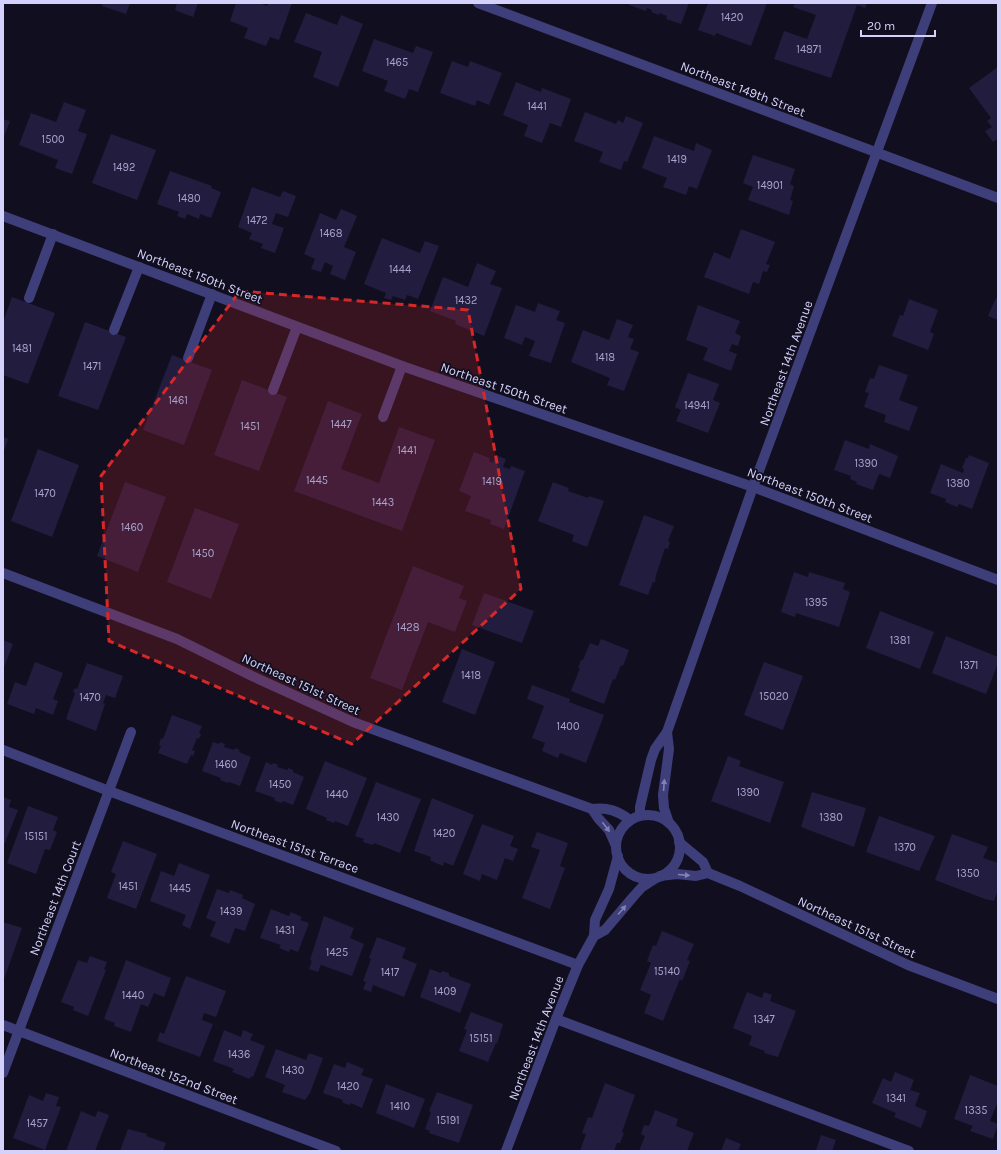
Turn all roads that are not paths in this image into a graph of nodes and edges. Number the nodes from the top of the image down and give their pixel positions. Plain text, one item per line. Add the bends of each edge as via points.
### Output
1 (478, 3) edge
2 (932, 3) edge
3 (877, 153) junction
4 (998, 198) edge
5 (3, 216) edge
6 (52, 234) junction
7 (139, 267) junction
8 (212, 294) junction
9 (29, 298) dead end
10 (297, 327) junction
11 (114, 330) dead end
12 (188, 358) dead end
13 (402, 366) junction
14 (273, 390) dead end
15 (383, 417) dead end
16 (753, 487) junction
17 (3, 573) edge
18 (998, 580) edge
19 (131, 732) dead end
20 (667, 732) junction
21 (3, 750) edge
22 (109, 791) junction
23 (592, 809) junction
24 (635, 818) junction
25 (670, 823) junction
26 (679, 842) junction
27 (617, 851) junction
28 (708, 873) junction
29 (658, 877) junction
30 (594, 936) junction
31 (578, 965) junction
32 (998, 999) edge
33 (556, 1019) junction
34 (3, 1025) edge
35 (19, 1031) junction
36 (3, 1073) edge
37 (336, 1151) edge
38 (506, 1151) edge
39 (909, 1151) edge

1 - 3 street, Northeast 149th Street
2 - 3 street, Northeast 14th Avenue
3 - 4 street, Northeast 149th Street
3 - 16 street, Northeast 14th Avenue
5 - 6 street, Northeast 150th Street
6 - 7 street, Northeast 150th Street
6 - 9 street
7 - 8 street, Northeast 150th Street
7 - 11 street
8 - 10 street, Northeast 150th Street
8 - 12 street
10 - 13 street, Northeast 150th Street
10 - 14 street
13 - 15 street
13 - 16 street, Northeast 150th Street
16 - 18 street, Northeast 150th Street
16 - 20 street, Northeast 14th Avenue
17 - 23 street, Northeast 151st Street via 177,639 353,722
19 - 22 street, Northeast 14th Court
20 - 24 street, Northeast 14th Avenue via 655,749
25 -> 20 street, Northeast 14th Avenue via 664,808 663,794 669,749
21 - 22 street, Northeast 151st Terrace
22 - 31 street, Northeast 151st Terrace
22 - 35 street, Northeast 14th Court
23 - 24 street, Northeast 151st Street via 604,808
23 -> 27 street via 609,830
24 - 25 street via 650,815
24 - 27 street via 623,827 618,836
25 - 26 street
26 - 28 street, Northeast 151st Street via 702,862
26 - 29 street via 680,852 676,862 669,871
27 - 29 street via 622,865 630,873 639,878
27 - 30 street, Northeast 14th Avenue via 609,889 595,920
29 -> 28 street via 677,874 696,876
28 - 32 street, Northeast 151st Street via 908,965
30 -> 29 street, Northeast 14th Avenue via 605,930 642,887
30 - 31 street, Northeast 14th Avenue
31 - 33 street, Northeast 14th Avenue
33 - 38 street, Northeast 14th Avenue
33 - 39 street
34 - 35 street, Northeast 152nd Street
35 - 36 street, Northeast 14th Court
35 - 37 street, Northeast 152nd Street

